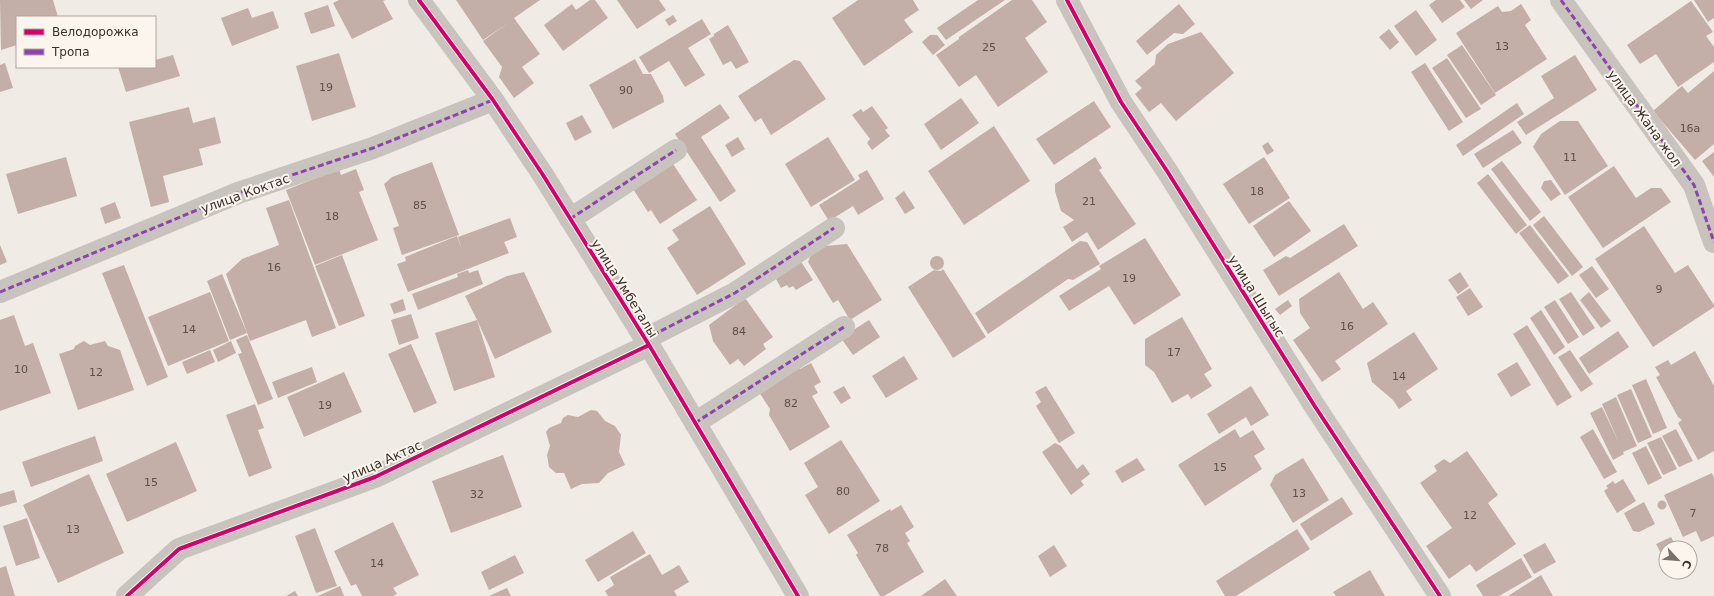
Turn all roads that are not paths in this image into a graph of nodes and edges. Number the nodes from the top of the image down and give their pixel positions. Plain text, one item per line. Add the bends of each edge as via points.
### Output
1 (419, 0) edge
2 (1067, 0) edge
3 (1561, 0) edge
4 (493, 100) junction
5 (676, 150) dead end
6 (570, 219) junction
7 (834, 228) dead end
8 (1714, 242) edge
9 (0, 292) edge
10 (844, 327) dead end
11 (647, 342) junction
12 (695, 423) junction
13 (127, 596) edge
14 (798, 596) edge
15 (1440, 596) edge

1 - 4 street, улица Умбеталы
2 - 15 street, улица Шыгыс via 1121,102 1314,405
3 - 8 street, улица Жана жол via 1694,186
4 - 6 street, улица Умбеталы
4 - 9 street, улица Коктас via 373,148 238,193
5 - 6 street
6 - 11 street, улица Умбеталы
7 - 11 street, улица Актас via 735,293
10 - 12 street
11 - 12 street, улица Умбеталы
11 - 13 street, улица Актас via 375,477 179,549
12 - 14 street, улица Умбеталы

